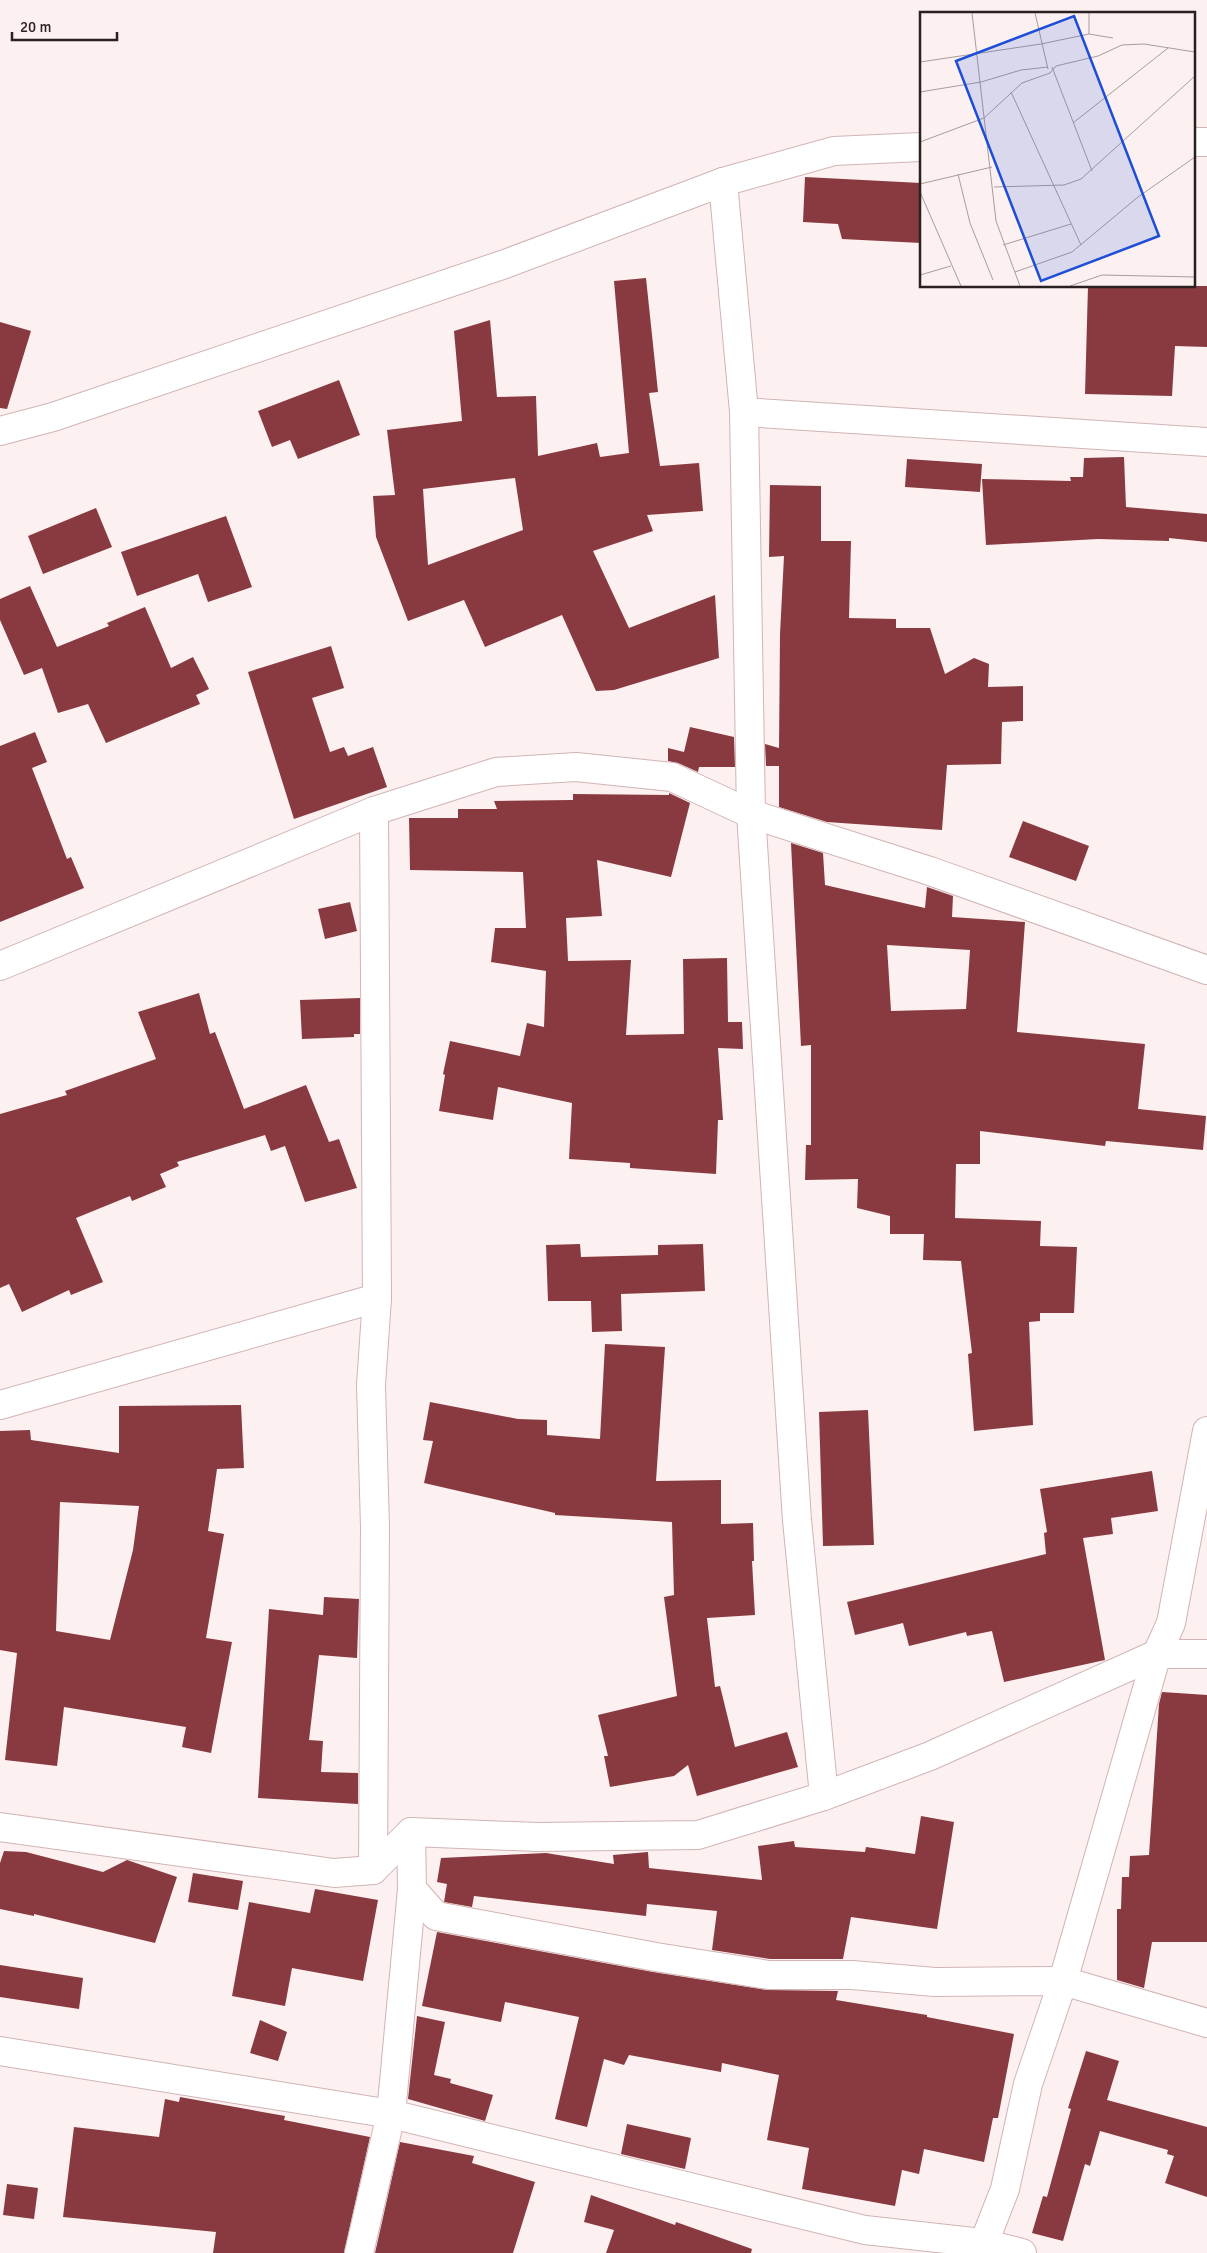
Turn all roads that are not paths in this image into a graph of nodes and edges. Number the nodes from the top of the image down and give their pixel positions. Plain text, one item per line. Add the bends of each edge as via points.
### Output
1 (1194, 142) edge
2 (1207, 142) edge
3 (920, 147) edge
4 (723, 182) junction
5 (744, 412) junction
6 (0, 431) edge
7 (1207, 442) edge
8 (374, 811) junction
9 (750, 814) junction
10 (0, 966) edge
11 (1207, 970) edge
12 (377, 1298) junction
13 (0, 1405) edge
14 (1207, 1431) edge
15 (1157, 1654) junction
16 (1207, 1654) edge
17 (824, 1796) junction
18 (0, 1827) edge
19 (411, 1832) junction
20 (373, 1870) junction
21 (412, 1889) junction
22 (1063, 1981) junction
23 (1207, 2022) edge
24 (0, 2051) edge
25 (391, 2114) junction
26 (981, 2248) edge
27 (359, 2253) edge
28 (1022, 2253) edge

1 - 2 street
3 - 4 street via 834,151
4 - 5 street
4 - 6 street via 505,264 53,417
5 - 7 street
5 - 9 street
8 - 9 street via 496,772 576,767 672,777
8 - 10 street
8 - 12 street
9 - 11 street via 930,871
9 - 17 street via 797,1520
12 - 13 street
12 - 20 street via 371,1385 375,1527
14 - 15 street via 1171,1623
15 - 16 street
15 - 17 street via 930,1756
15 - 22 street
17 - 19 street via 698,1835 537,1837
18 - 20 street via 334,1873
19 - 20 street
19 - 21 street
21 - 22 street via 436,1916 656,1958 769,1975 852,1975 935,1982
21 - 25 street
22 - 23 street
22 - 26 street via 1028,2084 1005,2189
24 - 25 street
25 - 26 street via 865,2230
25 - 27 street
26 - 28 street

